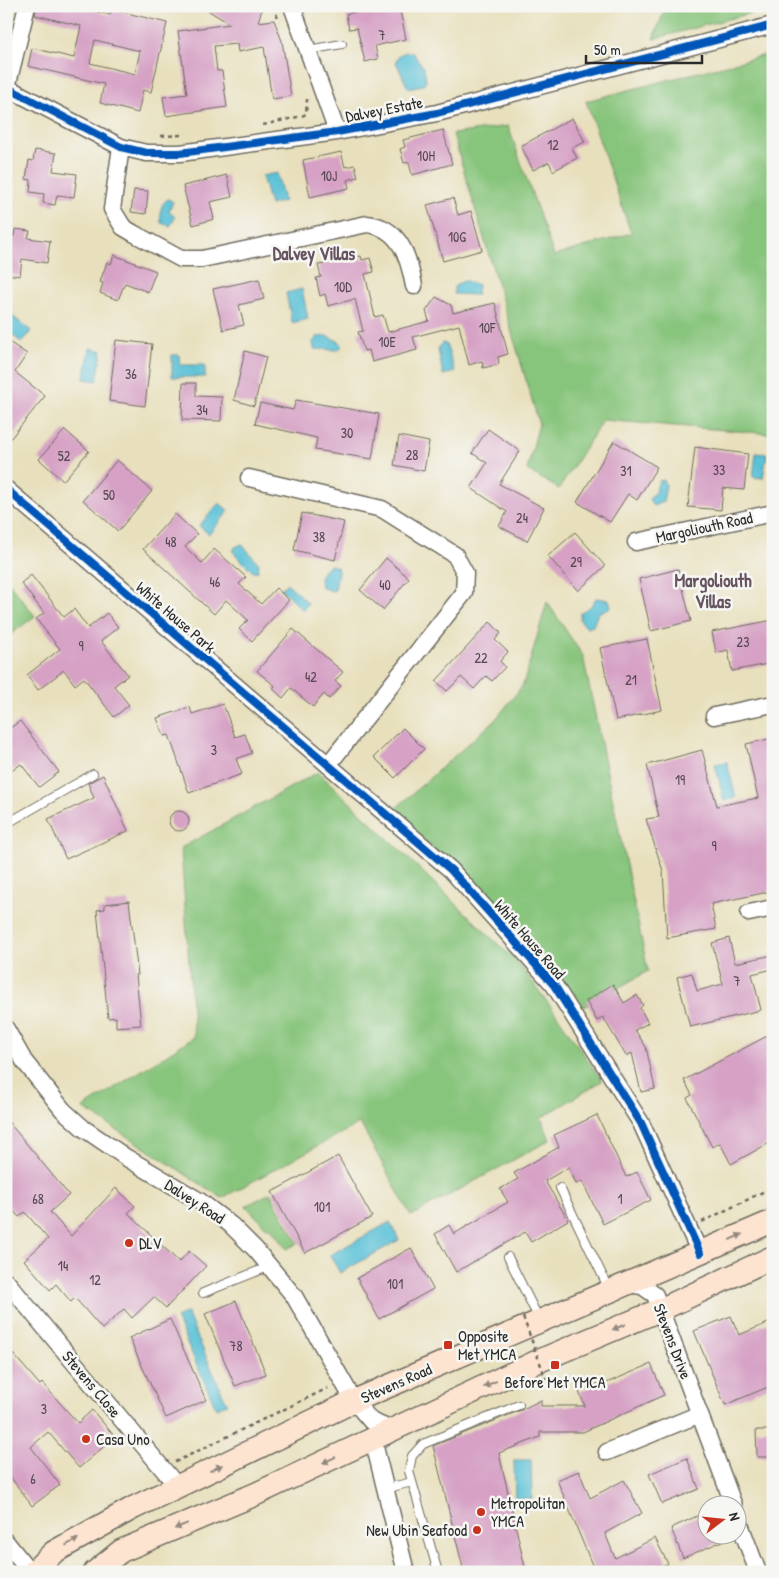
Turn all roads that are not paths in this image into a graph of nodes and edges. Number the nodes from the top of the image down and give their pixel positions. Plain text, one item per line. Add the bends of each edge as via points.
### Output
1 (27, 6) edge
2 (292, 6) edge
3 (773, 25) edge
4 (342, 44) dead end
5 (308, 50) junction
6 (7, 87) edge
7 (337, 132) junction
8 (121, 147) junction
9 (414, 286) dead end
10 (249, 478) dead end
11 (6, 489) edge
12 (773, 513) edge
13 (636, 542) dead end
14 (773, 704) edge
15 (714, 716) dead end
16 (328, 765) junction
17 (93, 774) dead end
18 (6, 824) edge
19 (773, 908) edge
20 (749, 913) dead end
21 (6, 1029) edge
22 (560, 1188) dead end
23 (773, 1221) edge
24 (700, 1253) junction
25 (508, 1256) dead end
26 (773, 1257) edge
27 (672, 1265) junction
28 (268, 1267) junction
29 (6, 1281) edge
30 (717, 1284) junction
31 (620, 1288) junction
32 (203, 1293) dead end
33 (662, 1309) junction
34 (531, 1319) junction
35 (354, 1401) junction
36 (520, 1405) dead end
37 (700, 1414) junction
38 (383, 1435) junction
39 (607, 1452) dead end
40 (412, 1482) junction
41 (178, 1487) junction
42 (384, 1489) junction
43 (730, 1496) edge
44 (746, 1540) edge
45 (6, 1542) edge
46 (32, 1572) edge
47 (96, 1572) edge
48 (406, 1572) edge
49 (438, 1572) edge
50 (758, 1572) edge

1 - 6 street
2 - 5 street, Dalvey Estate
3 - 7 street, Dalvey Estate via 436,112
4 - 5 lane
5 - 7 street, Dalvey Estate
6 - 8 street, Dalvey Estate
7 - 8 street, Dalvey Estate via 180,153 146,153
8 - 9 street via 112,209 123,227 181,259 202,259 372,224 396,238 409,259
10 - 16 street via 382,509 455,556 465,573 464,593
11 - 16 street, White House Park
12 - 13 street, Margoliouth Road
14 - 15 street
16 - 24 street, White House Road via 451,870 554,985 641,1123
17 - 18 lane
19 - 20 street
21 - 28 street, Dalvey Road via 24,1061 62,1110 112,1148 201,1202 231,1225
22 - 31 lane
24 -> 23 main road, Stevens Road
24 - 27 main road, Stevens Road
25 - 34 lane
26 - 30 main road
27 - 30 main road via 679,1279 690,1287
27 - 31 main road, Stevens Road
28 - 32 lane
28 - 35 street, Dalvey Road via 294,1296
29 - 41 street, Stevens Close
30 - 33 main road
31 - 33 street, Stevens Drive via 642,1286 651,1290
31 - 34 main road, Stevens Road
33 - 37 street, Stevens Drive
33 -> 38 main road via 534,1363
34 - 35 main road, Stevens Road
35 - 38 street, Dalvey Road
41 -> 35 main road, Stevens Road
36 - 40 lane via 424,1444 410,1462
37 - 39 street
37 - 43 street, Stevens Drive
38 - 42 street
38 -> 47 main road via 122,1552
40 - 42 lane
40 - 49 lane
46 -> 41 main road, Stevens Road via 54,1552
42 - 48 street
44 - 50 street
45 - 46 street

